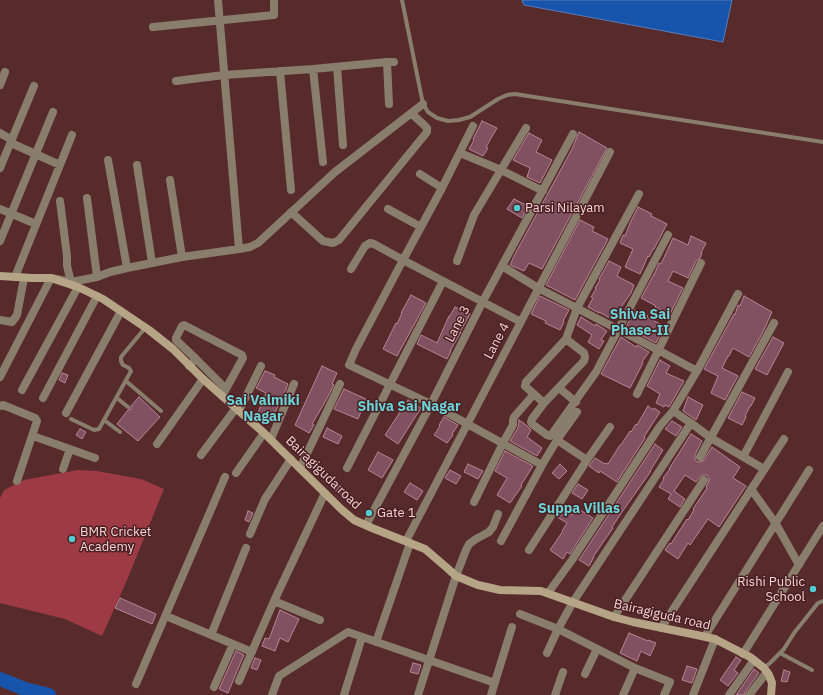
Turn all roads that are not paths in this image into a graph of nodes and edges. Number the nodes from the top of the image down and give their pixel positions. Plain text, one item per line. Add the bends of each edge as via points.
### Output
1 (218, 0) edge
2 (274, 0) edge
3 (402, 0) edge
4 (219, 21) junction
5 (153, 26) dead end
6 (337, 67) junction
7 (313, 69) junction
8 (280, 71) junction
9 (5, 72) dead end
10 (224, 75) junction
11 (176, 81) dead end
12 (0, 85) edge
13 (34, 86) dead end
14 (389, 104) dead end
15 (423, 104) junction
16 (53, 112) dead end
17 (411, 113) junction
18 (473, 126) dead end
19 (526, 128) dead end
20 (0, 133) edge
21 (573, 134) dead end
22 (72, 135) dead end
23 (11, 141) junction
24 (823, 142) edge
25 (343, 145) dead end
26 (610, 152) dead end
27 (460, 153) junction
28 (35, 154) junction
29 (108, 160) dead end
30 (322, 162) dead end
31 (60, 165) junction
32 (137, 165) dead end
33 (0, 168) edge
34 (501, 170) junction
35 (420, 174) dead end
36 (170, 180) dead end
37 (442, 188) junction
38 (291, 190) dead end
39 (542, 191) junction
40 (639, 194) dead end
41 (86, 198) dead end
42 (60, 201) dead end
43 (0, 209) edge
44 (388, 209) dead end
45 (291, 212) junction
46 (11, 214) junction
47 (36, 224) junction
48 (421, 227) junction
49 (668, 235) dead end
50 (0, 241) edge
51 (240, 249) junction
52 (182, 257) junction
53 (403, 260) junction
54 (457, 261) dead end
55 (152, 263) junction
56 (701, 263) dead end
57 (502, 266) junction
58 (127, 268) junction
59 (352, 269) dead end
60 (0, 276) edge
61 (20, 277) junction
62 (97, 277) junction
63 (51, 278) junction
64 (443, 281) junction
65 (75, 284) junction
66 (538, 288) junction
67 (738, 294) dead end
68 (98, 296) junction
69 (483, 301) junction
70 (577, 308) junction
71 (121, 311) junction
72 (0, 320) edge
73 (521, 322) junction
74 (774, 323) dead end
75 (145, 328) junction
76 (618, 330) junction
77 (566, 339) junction
78 (658, 350) junction
79 (196, 359) junction
80 (189, 366) junction
81 (260, 366) dead end
82 (697, 371) junction
83 (788, 372) dead end
84 (0, 377) edge
85 (203, 380) junction
86 (126, 381) junction
87 (294, 384) dead end
88 (340, 384) dead end
89 (390, 385) junction
90 (559, 388) junction
91 (22, 390) dead end
92 (224, 392) junction
93 (534, 394) junction
94 (636, 394) dead end
95 (44, 398) dead end
96 (117, 398) junction
97 (576, 402) junction
98 (544, 403) junction
99 (431, 404) junction
100 (0, 406) edge
101 (128, 407) dead end
102 (237, 409) junction
103 (161, 411) dead end
104 (578, 412) dead end
105 (672, 412) junction
106 (68, 416) joint
107 (104, 420) junction
108 (691, 423) junction
109 (467, 424) junction
110 (610, 427) dead end
111 (120, 432) dead end
112 (264, 433) junction
113 (32, 436) junction
114 (710, 438) junction
115 (784, 438) dead end
116 (271, 439) junction
117 (557, 440) junction
118 (503, 443) junction
119 (157, 444) dead end
120 (70, 449) junction
121 (201, 455) dead end
122 (700, 457) dead end
123 (743, 457) junction
124 (95, 458) dead end
125 (291, 459) junction
126 (587, 460) junction
127 (542, 464) junction
128 (63, 468) dead end
129 (300, 468) junction
130 (347, 468) dead end
131 (764, 469) junction
132 (809, 470) dead end
133 (236, 473) dead end
134 (225, 477) dead end
135 (17, 480) dead end
136 (704, 480) dead end
137 (751, 489) junction
138 (325, 492) junction
139 (474, 502) dead end
140 (498, 514) dead end
141 (776, 524) junction
142 (366, 526) junction
143 (823, 526) edge
144 (250, 534) dead end
145 (501, 541) dead end
146 (408, 542) junction
147 (246, 548) dead end
148 (529, 550) dead end
149 (799, 565) junction
150 (456, 576) junction
151 (548, 593) junction
152 (823, 601) edge
153 (274, 602) junction
154 (573, 602) junction
155 (520, 614) dead end
156 (166, 616) junction
157 (614, 617) junction
158 (320, 620) dead end
159 (512, 627) dead end
160 (661, 628) junction
161 (558, 629) junction
162 (211, 635) junction
163 (705, 636) junction
164 (362, 637) junction
165 (715, 640) junction
166 (376, 642) junction
167 (233, 644) junction
168 (597, 649) junction
169 (252, 652) junction
170 (780, 652) junction
171 (547, 653) dead end
172 (743, 654) junction
173 (429, 660) junction
174 (754, 660) junction
175 (635, 668) junction
176 (766, 670) junction
177 (812, 670) dead end
178 (563, 672) dead end
179 (585, 674) dead end
180 (239, 681) dead end
181 (495, 683) junction
182 (136, 684) dead end
183 (214, 687) dead end
184 (272, 695) edge
185 (344, 695) edge
186 (418, 695) edge
187 (491, 695) edge
188 (555, 695) edge
189 (623, 695) edge
190 (664, 695) edge
191 (693, 695) edge
192 (729, 695) edge
193 (749, 695) edge
194 (771, 695) edge

1 - 4 street
2 - 4 street via 274,15
3 - 15 lane
4 - 5 street
4 - 10 street
6 - 7 street
6 - 14 street via 391,62
6 - 25 street
7 - 8 street
7 - 30 street
8 - 10 street
8 - 38 street
9 - 12 street
10 - 11 street
10 - 51 street
13 - 23 street
15 - 17 street
15 - 24 lane via 428,112 437,118 448,121 460,120 470,117 498,99 515,94
16 - 28 street
17 - 45 street via 336,172
17 - 45 street via 427,128 427,132 339,240 333,243 323,241
18 - 27 street
19 - 34 street
20 - 23 street
21 - 39 street, Lane 3
22 - 31 street
23 - 28 street
23 - 33 street
26 - 66 street, Lane 4
27 - 34 street
27 - 37 street
28 - 31 street
28 - 46 street
29 - 58 street
31 - 47 street
32 - 55 street
34 - 39 street
34 - 54 street via 474,215
35 - 37 street
36 - 52 street
37 - 48 street
39 - 57 street, Lane 3
40 - 70 street
41 - 62 street
42 - 65 street via 67,266
43 - 46 street
44 - 48 street
45 - 51 street via 258,243
46 - 47 street
46 - 50 street
47 - 61 street
48 - 53 street
49 - 76 street
51 - 52 street
52 - 55 street
53 - 59 street via 370,243 365,246
53 - 64 street
53 - 89 street via 349,365
55 - 58 street
56 - 78 street
57 - 66 street
57 - 69 street, Lane 3
58 - 62 street
60 - 61 street, Bairagiguda road
61 - 63 street, Bairagiguda road
61 - 72 street via 17,315 12,322
62 - 65 street
63 - 65 street, Bairagiguda road
63 - 84 street
64 - 69 street
64 - 89 street
65 - 68 street, Bairagiguda road
65 - 91 street
66 - 70 street
66 - 73 street, Lane 4
67 - 82 street
68 - 71 street, Bairagiguda road
68 - 95 street
69 - 73 street
69 - 99 street, Lane 3
70 - 76 street
70 - 77 street
71 - 75 street, Bairagiguda road
71 - 106 street
73 - 109 street, Lane 4
74 - 114 street
75 - 80 street, Bairagiguda road via 173,349
75 - 86 lane via 121,357 123,364 131,371
76 - 78 street
76 - 97 street via 596,372
77 - 90 street via 584,353 585,357
77 - 93 street via 526,382 525,386
78 - 82 street
78 - 94 street
79 - 80 street
79 - 92 street
79 - 92 street via 176,340 184,325 242,355 243,358
80 - 85 street, Bairagiguda road
81 - 102 street
82 - 105 street
83 - 123 street
85 - 92 street, Bairagiguda road
85 - 119 street
86 - 96 lane
86 - 103 lane
87 - 116 street
88 - 129 street
89 - 99 street
89 - 130 street
90 - 97 street
90 - 98 street
92 - 102 street, Bairagiguda road
93 - 98 street
93 - 118 street via 514,417 513,425
96 - 101 lane
96 - 107 lane
97 - 98 street via 550,436 531,422
99 - 109 street
99 - 142 street, Lane 3
100 - 113 street via 36,418
102 - 112 street, Bairagiguda road
102 - 121 street
104 - 117 street
105 - 108 street
105 - 151 street via 651,439
106 - 107 lane via 94,430 98,429
107 - 111 lane
108 - 114 street
108 - 154 street
109 - 118 street
109 - 146 street, Lane 4
110 - 126 street
112 - 116 street, Bairagiguda road
112 - 133 street
113 - 120 street
113 - 135 street
114 - 122 street
114 - 123 street
115 - 131 street
116 - 125 street, Bairagiguda road
117 - 126 street
117 - 127 street
118 - 127 street
118 - 139 street
120 - 124 street
120 - 128 street
123 - 131 street
125 - 129 street, Bairagiguda road
125 - 144 street via 264,498
126 - 148 street
127 - 145 street
129 - 138 street, Bairagiguda road
131 - 137 street
132 - 141 street
134 - 156 street
136 - 157 street
137 - 141 street
137 - 160 street
138 - 142 street, Bairagiguda road via 354,520
138 - 153 street
140 - 150 street via 489,532 469,544
141 - 149 street
141 - 163 street
142 - 146 street, Bairagiguda road
143 - 149 street
146 - 150 street, Bairagiguda road via 425,549
146 - 166 street, Lane 4
147 - 162 street
149 - 172 street
150 - 151 street, Bairagiguda road via 500,590
150 - 173 street
151 - 154 street, Bairagiguda road
152 - 170 lane via 818,603
153 - 158 street
153 - 169 street
154 - 157 street, Bairagiguda road
154 - 161 street
155 - 161 street
156 - 162 street
156 - 182 street
157 - 160 street, Bairagiguda road
159 - 181 street
160 - 163 street, Bairagiguda road
161 - 168 street
161 - 171 street
162 - 167 street
163 - 165 street, Bairagiguda road
164 - 166 street
164 - 184 street via 348,632 285,672 279,676
164 - 185 street
165 - 172 street, Bairagiguda road
165 - 191 street
166 - 173 street
167 - 169 street
167 - 183 street
168 - 175 street
168 - 179 street
169 - 180 street
170 - 176 lane
170 - 177 lane
172 - 174 street, Bairagiguda road
173 - 181 street
173 - 186 street
174 - 176 street, Bairagiguda road
174 - 192 street
175 - 189 street
175 - 190 street via 670,682
176 - 193 street
176 - 194 street via 772,683
178 - 188 street
181 - 187 street

